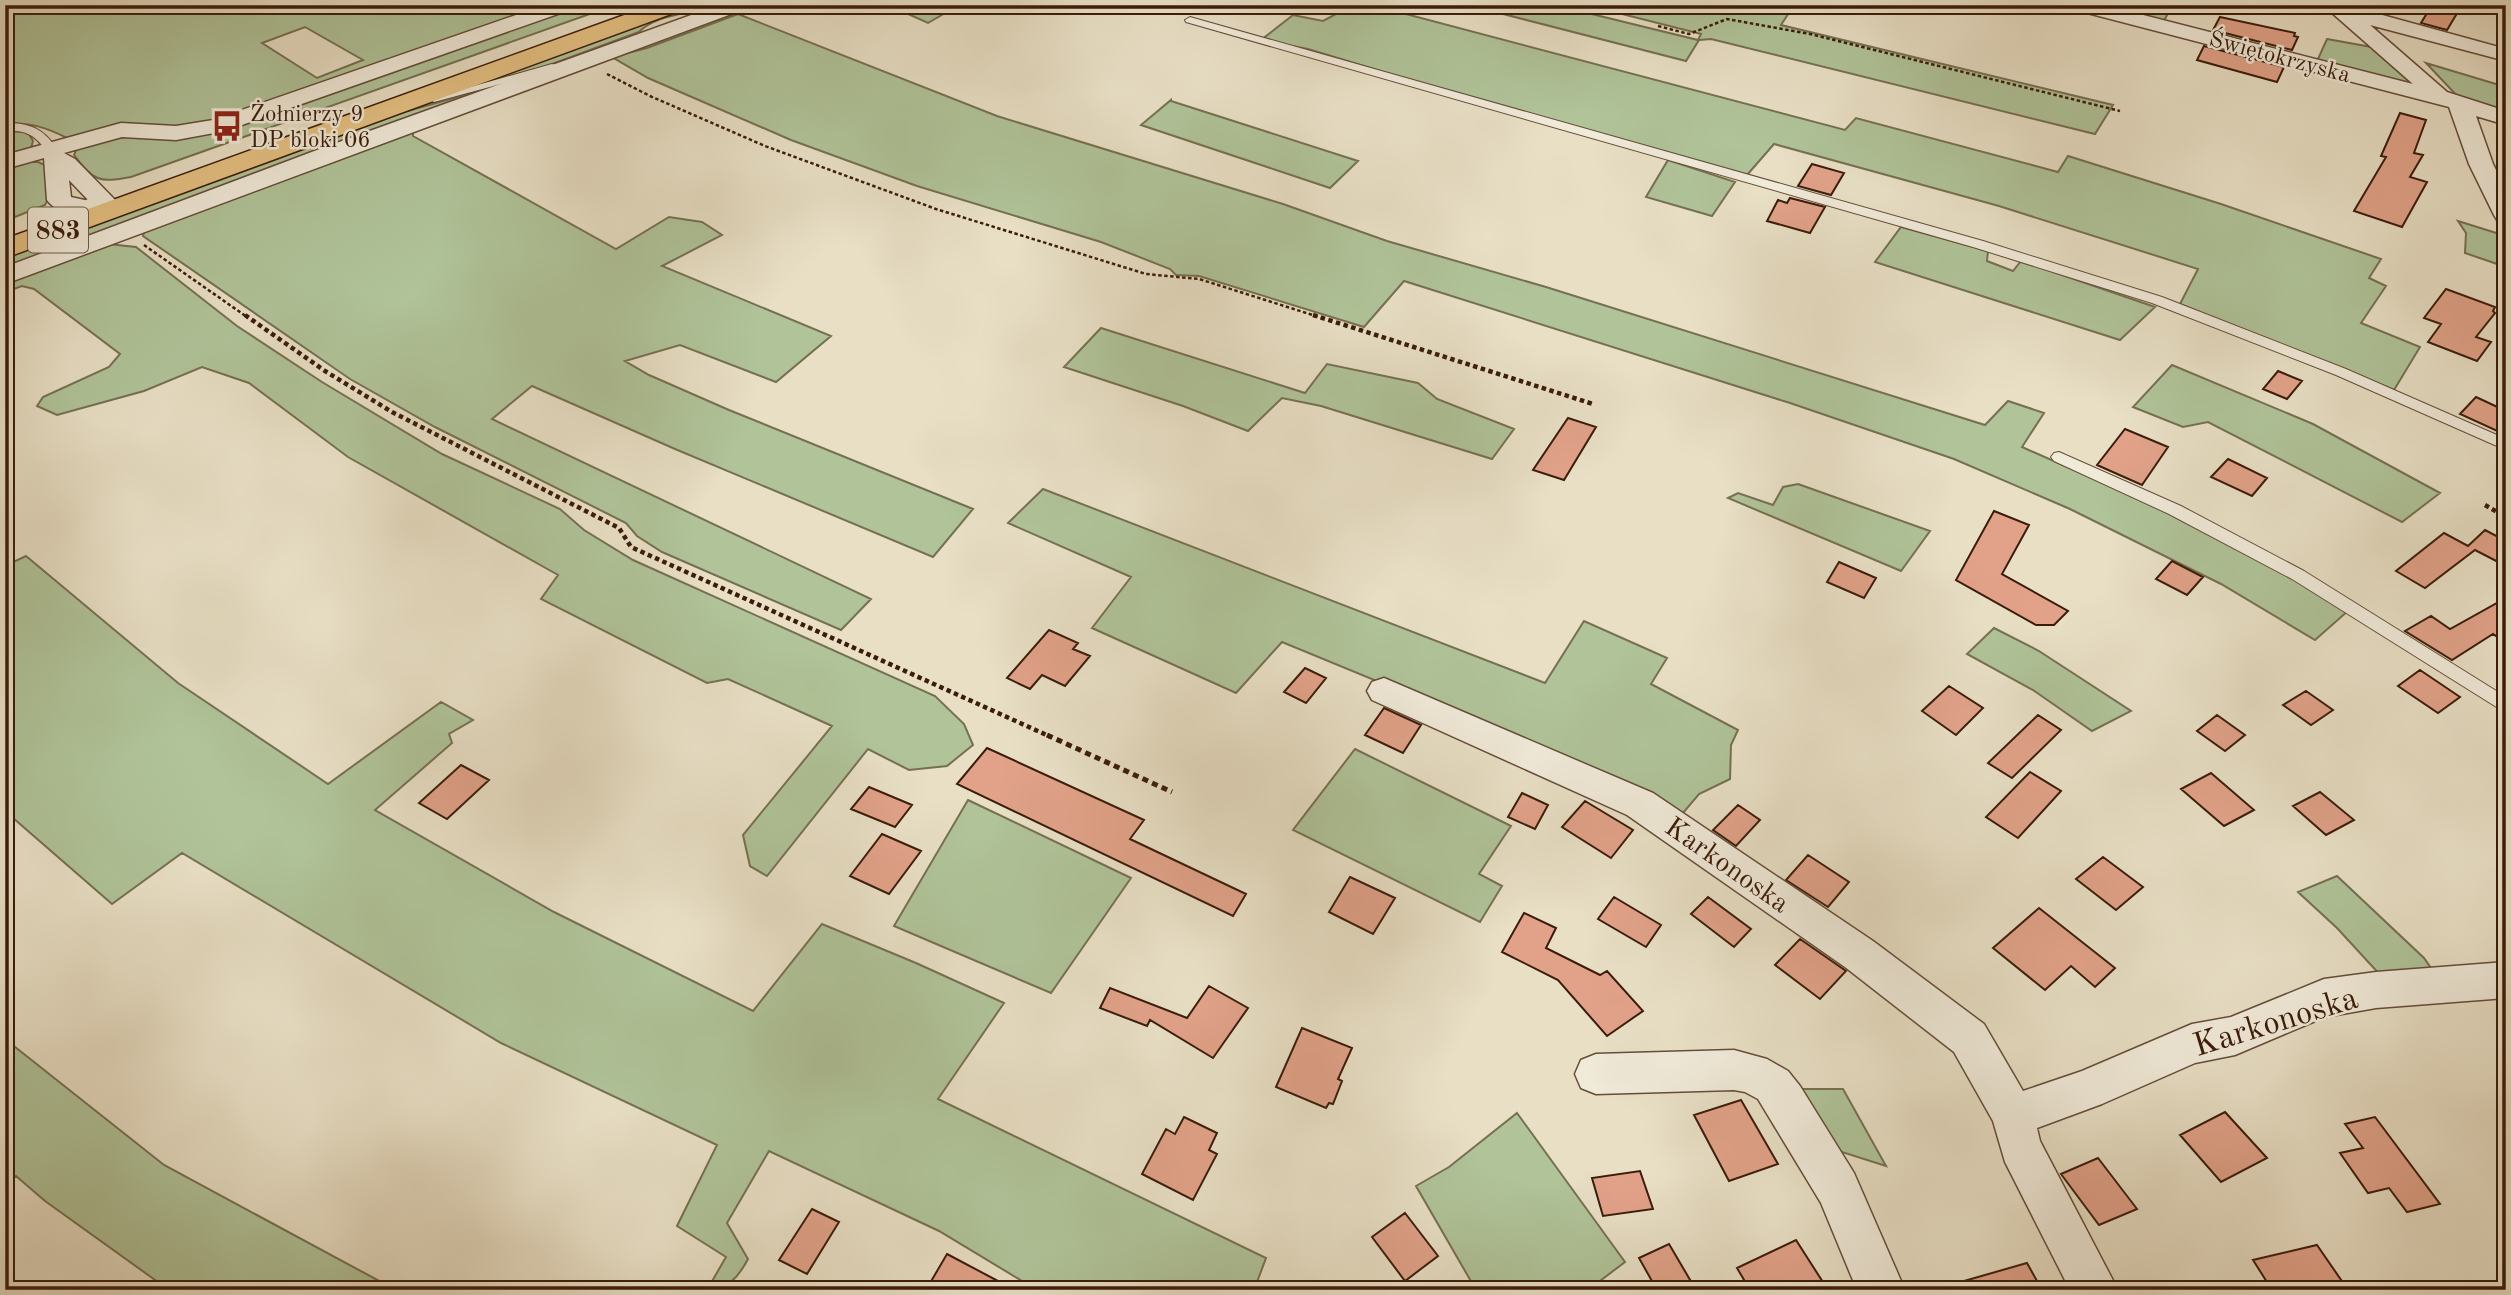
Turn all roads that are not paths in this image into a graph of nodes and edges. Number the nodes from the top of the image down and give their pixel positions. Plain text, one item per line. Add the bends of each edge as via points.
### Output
1 (565, 5) edge
2 (631, 5) edge
3 (674, 5) edge
4 (723, 5) edge
5 (738, 5) edge
6 (2079, 5) edge
7 (2335, 8) edge
8 (1190, 20) dead end
9 (2506, 55) edge
10 (2448, 101) junction
11 (373, 115) junction
12 (2506, 118) edge
13 (5, 127) edge
14 (53, 153) junction
15 (5, 162) edge
16 (97, 210) junction
17 (2506, 215) edge
18 (7, 241) edge
19 (5, 276) edge
20 (2506, 445) edge
21 (2059, 457) dead end
22 (1384, 691) dead end
23 (2506, 706) edge
24 (2506, 980) edge
25 (1596, 1074) dead end
26 (2013, 1115) junction
27 (1882, 1290) edge
28 (2095, 1290) edge

1 - 14 street via 217,126 176,133 121,130
2 - 16 highway, 883
3 - 11 highway, 883
4 - 11 lane via 549,68
5 - 16 street via 607,53
6 - 10 street, Świętokrzyska
7 - 9 street
7 - 10 street
8 - 20 lane via 1978,244 2157,300 2341,372
10 - 12 street, Świętokrzyska
10 - 17 street via 2463,111 2481,164
11 - 16 highway, 883
13 - 14 lane via 36,131
14 - 15 street
14 - 16 street via 59,200
16 - 18 highway, 883
16 - 18 highway, 883
16 - 19 street
21 - 23 lane via 2175,510 2298,575
22 - 26 street, Karkonoska via 1640,804 1859,954 1969,1038
24 - 26 street, Karkonoska via 2324,998 2235,1037 2192,1044 2087,1090
25 - 27 street via 1734,1070 1752,1073 1773,1085 1838,1189
26 - 28 street, Karkonoska via 2020,1147

